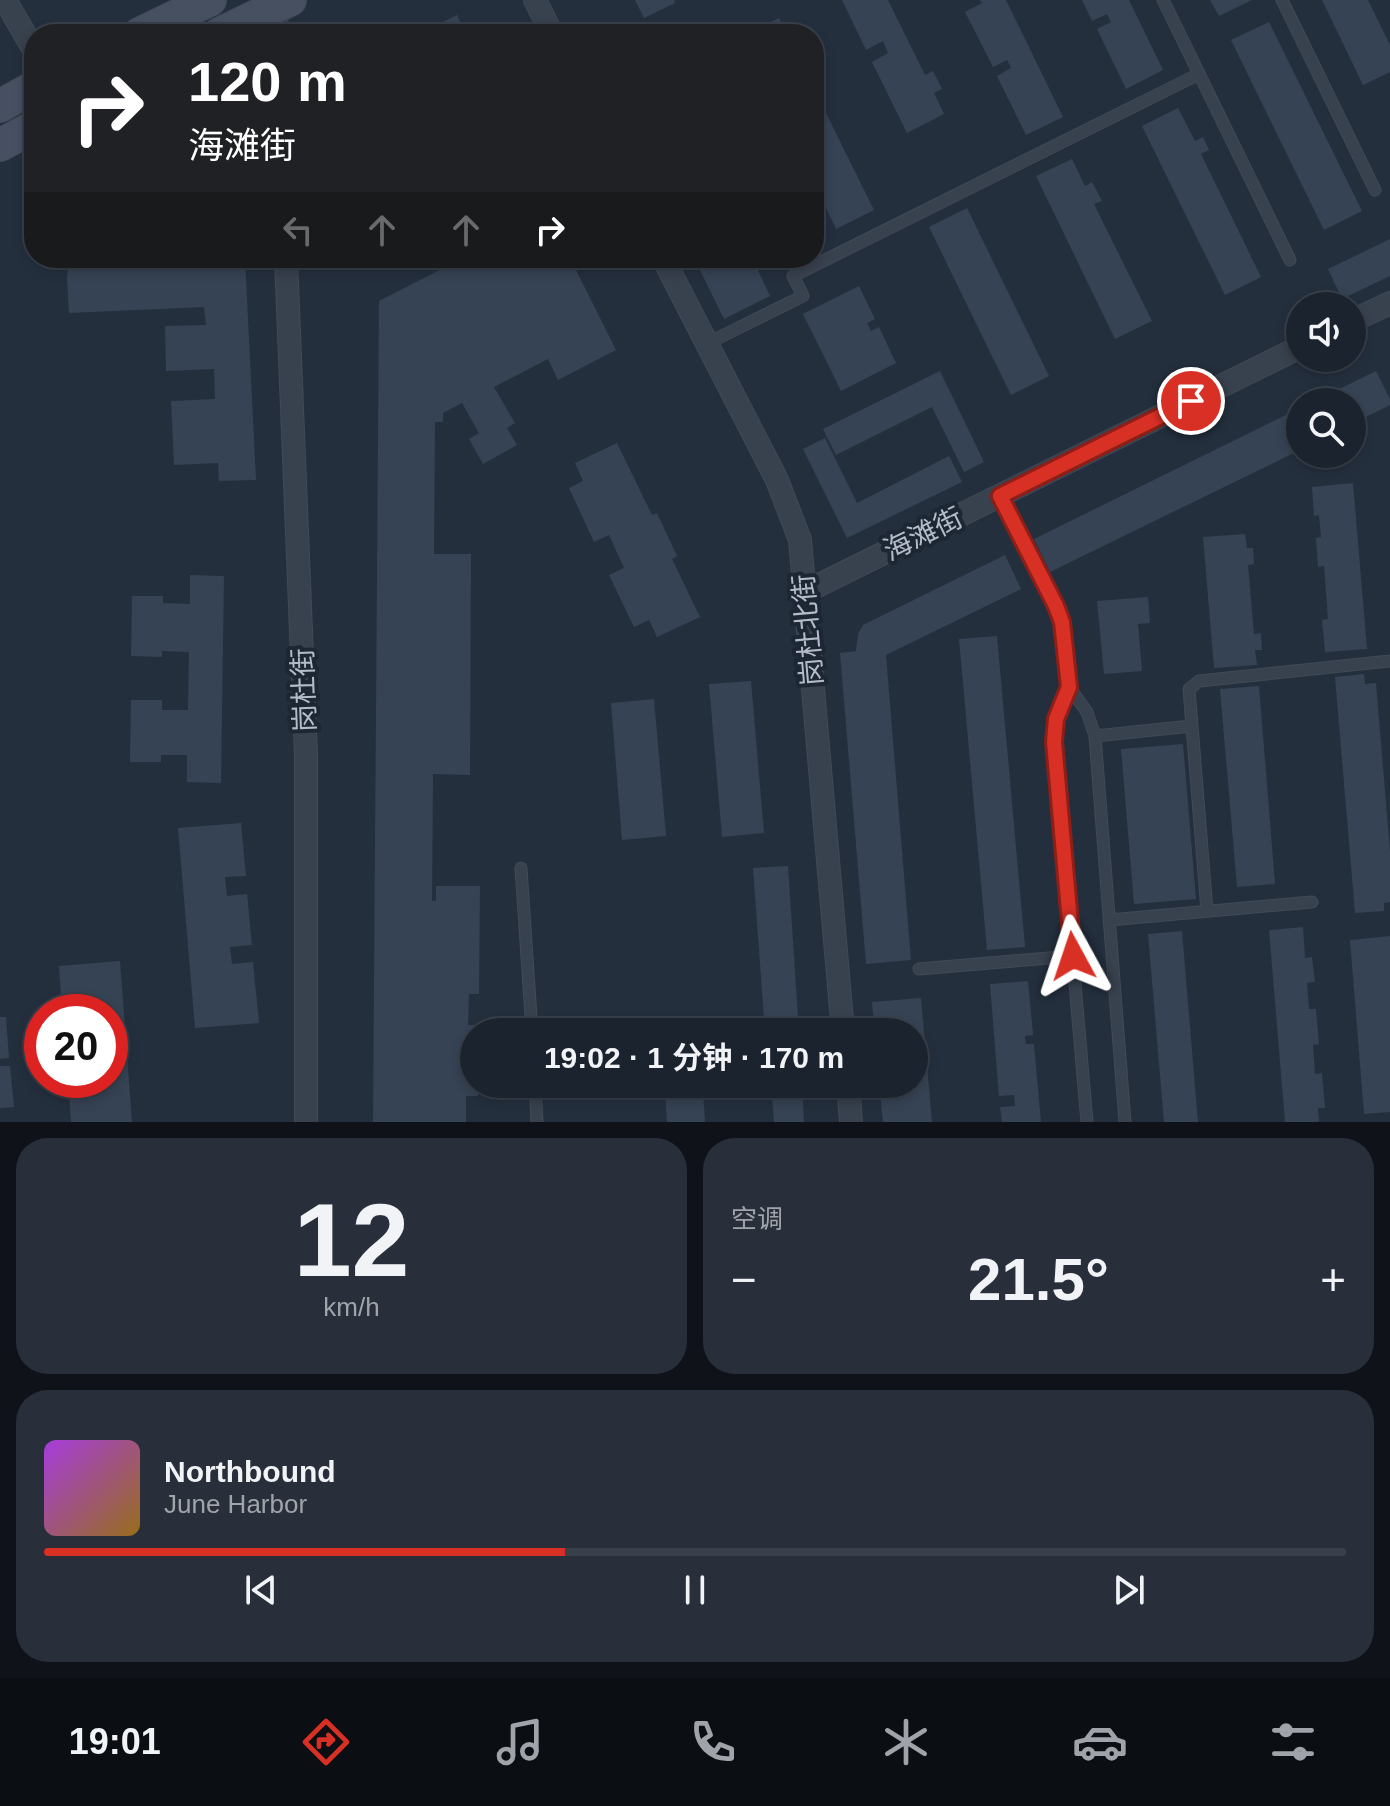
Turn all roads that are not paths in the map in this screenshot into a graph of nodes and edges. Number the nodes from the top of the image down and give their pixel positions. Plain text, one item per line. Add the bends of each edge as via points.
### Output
1 (5, 0) edge
2 (210, 0) edge
3 (535, 0) edge
4 (1163, 0) edge
5 (1282, 0) edge
6 (280, 10) edge
7 (160, 24) edge
8 (244, 24) edge
9 (547, 24) edge
10 (24, 33) edge
11 (1199, 74) junction
12 (24, 93) edge
13 (0, 106) edge
14 (24, 132) edge
15 (0, 145) edge
16 (1375, 190) dead end
17 (1290, 260) dead end
18 (824, 261) edge
19 (286, 268) edge
20 (668, 268) edge
21 (809, 268) edge
22 (1390, 303) edge
23 (1366, 314) edge
24 (706, 344) junction
25 (1286, 354) edge
26 (1000, 496) junction
27 (805, 592) junction
28 (1390, 661) edge
29 (1069, 687) junction
30 (1192, 726) junction
31 (1095, 736) junction
32 (521, 868) dead end
33 (1312, 902) dead end
34 (1207, 911) junction
35 (1109, 920) junction
36 (1073, 956) junction
37 (919, 969) dead end
38 (531, 1018) edge
39 (842, 1018) edge
40 (536, 1098) edge
41 (849, 1098) edge
42 (306, 1122) edge
43 (537, 1122) edge
44 (851, 1122) edge
45 (1087, 1122) edge
46 (1125, 1122) edge

1 - 10 street
2 - 7 main road
3 - 9 street
4 - 11 lane
5 - 16 lane
6 - 8 main road
11 - 17 lane
11 - 18 lane
12 - 13 main road
14 - 15 main road
19 - 42 street, 岗杜街 via 306,756
20 - 24 street, 岗杜北街
21 - 24 lane via 793,276 803,296
22 - 23 street
24 - 27 street, 岗杜北街 via 795,524
25 - 26 street, 海滩街
26 - 27 street, 海滩街
26 - 29 lane via 1062,622
27 - 39 street, 岗杜北街
28 - 30 lane via 1199,681 1189,689
29 - 31 lane via 1087,712
29 - 36 lane via 1056,719 1054,742
30 - 31 lane
30 - 34 lane
31 - 35 lane
32 - 38 lane
33 - 34 lane
34 - 35 lane
35 - 46 lane
36 - 37 lane
36 - 45 lane
40 - 43 lane
41 - 44 street

